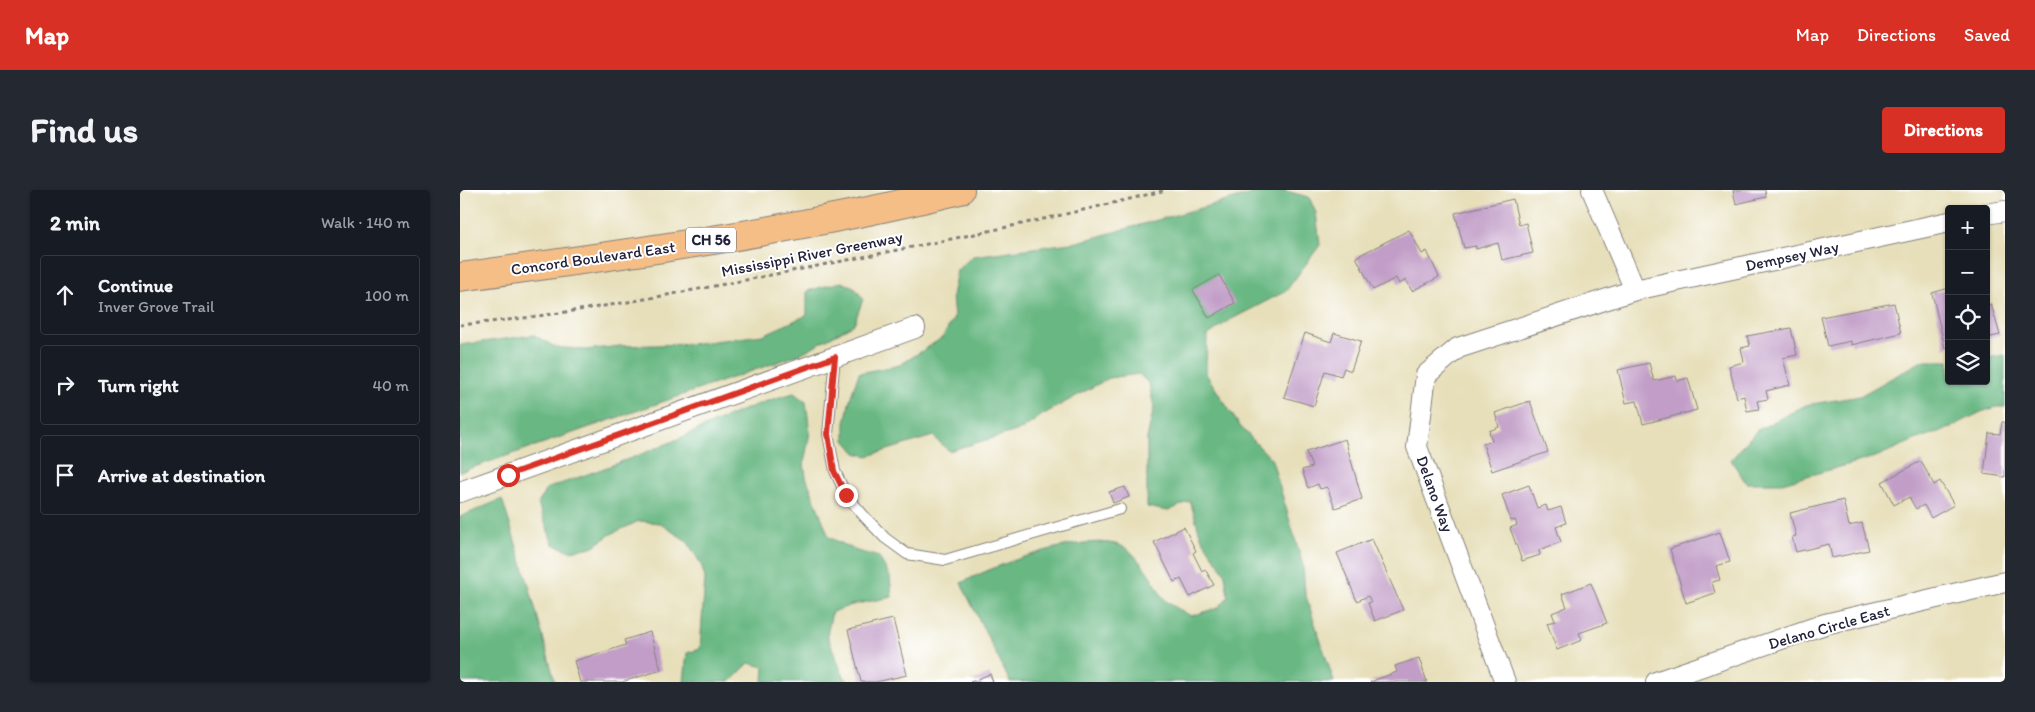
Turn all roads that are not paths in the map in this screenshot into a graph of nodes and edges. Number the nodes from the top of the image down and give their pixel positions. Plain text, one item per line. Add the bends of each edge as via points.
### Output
1 (1592, 190) edge
2 (948, 191) edge
3 (2005, 211) edge
4 (1990, 213) edge
5 (1945, 223) edge
6 (460, 277) edge
7 (1635, 290) junction
8 (915, 328) dead end
9 (835, 357) junction
10 (460, 492) edge
11 (1120, 509) dead end
12 (2005, 582) edge
13 (1505, 682) edge
14 (1656, 682) edge

1 - 7 street
2 - 6 main road, Concord Boulevard East / CH 56 via 843,216 704,241
3 - 4 street
5 - 7 street, Dempsey Way
7 - 13 street, Delano Way via 1458,348 1426,375 1417,446
8 - 9 street
9 - 10 street
9 - 11 lane via 828,434 834,471 846,495 864,516 885,538 907,554 945,560
12 - 14 street, Delano Circle East via 1825,624

